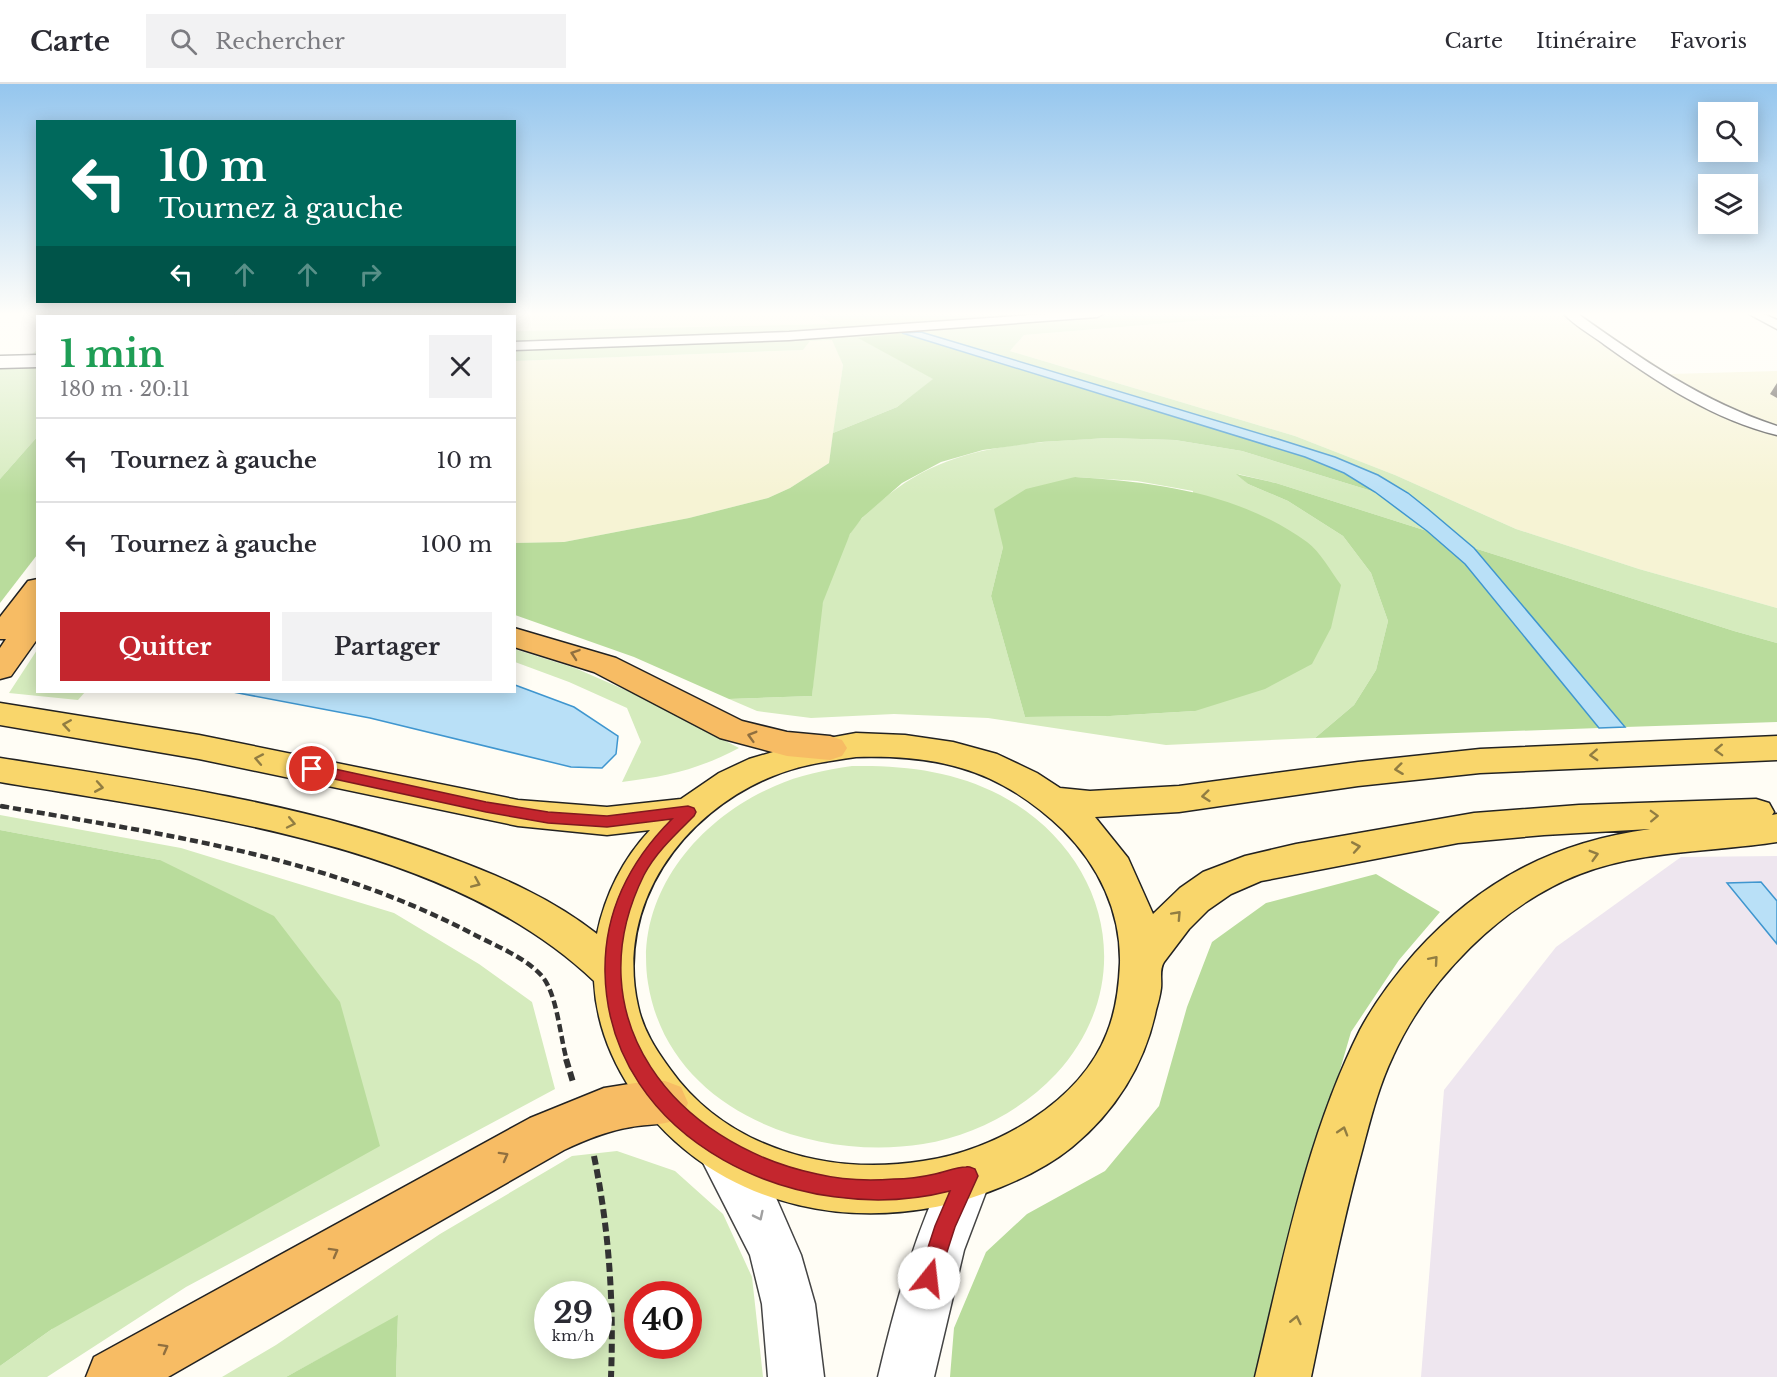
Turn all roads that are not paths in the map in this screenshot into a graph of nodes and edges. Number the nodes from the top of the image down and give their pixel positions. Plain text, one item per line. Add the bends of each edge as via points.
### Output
1 (1656, 374) edge
2 (1777, 431) edge
3 (36, 591) edge
4 (36, 619) edge
5 (516, 638) edge
6 (5, 652) edge
7 (0, 714) edge
8 (830, 748) junction
9 (1777, 748) edge
10 (0, 770) edge
11 (1053, 800) junction
12 (688, 812) junction
13 (1777, 812) edge
14 (1777, 828) edge
15 (1142, 961) junction
16 (612, 972) junction
17 (665, 1102) junction
18 (719, 1147) junction
19 (968, 1176) junction
20 (114, 1377) edge
21 (796, 1377) edge
22 (906, 1377) edge
23 (1283, 1377) edge

1 - 2 lane via 1698,400
3 - 6 highway
4 - 6 highway
8 -> 5 highway via 787,744 732,730 605,665
12 -> 7 main road via 607,821 519,813 200,747
8 - 11 main road via 909,746 960,755 1009,773
8 - 12 main road via 755,770
9 -> 11 main road via 1480,761 1179,799 1090,804
10 -> 16 main road via 298,824 393,850 483,886 546,919 587,947
11 - 15 main road via 1092,836 1109,858 1137,924
12 - 16 main road via 653,849 627,894 618,919
15 -> 13 main road via 1172,919 1199,894 1239,874 1285,861 1472,827
23 -> 14 main road via 1319,1217 1351,1106 1392,1015 1436,958 1487,908 1536,877 1568,863 1624,848
15 - 19 main road via 1141,989 1125,1046 1089,1100 1036,1145
16 - 17 main road via 620,1026 646,1078
17 - 18 main road
20 -> 17 highway via 506,1155 583,1116 638,1102
18 - 19 main road via 784,1176 857,1190 895,1190
18 -> 21 street via 747,1192 775,1251 787,1293
19 - 22 street via 934,1257

